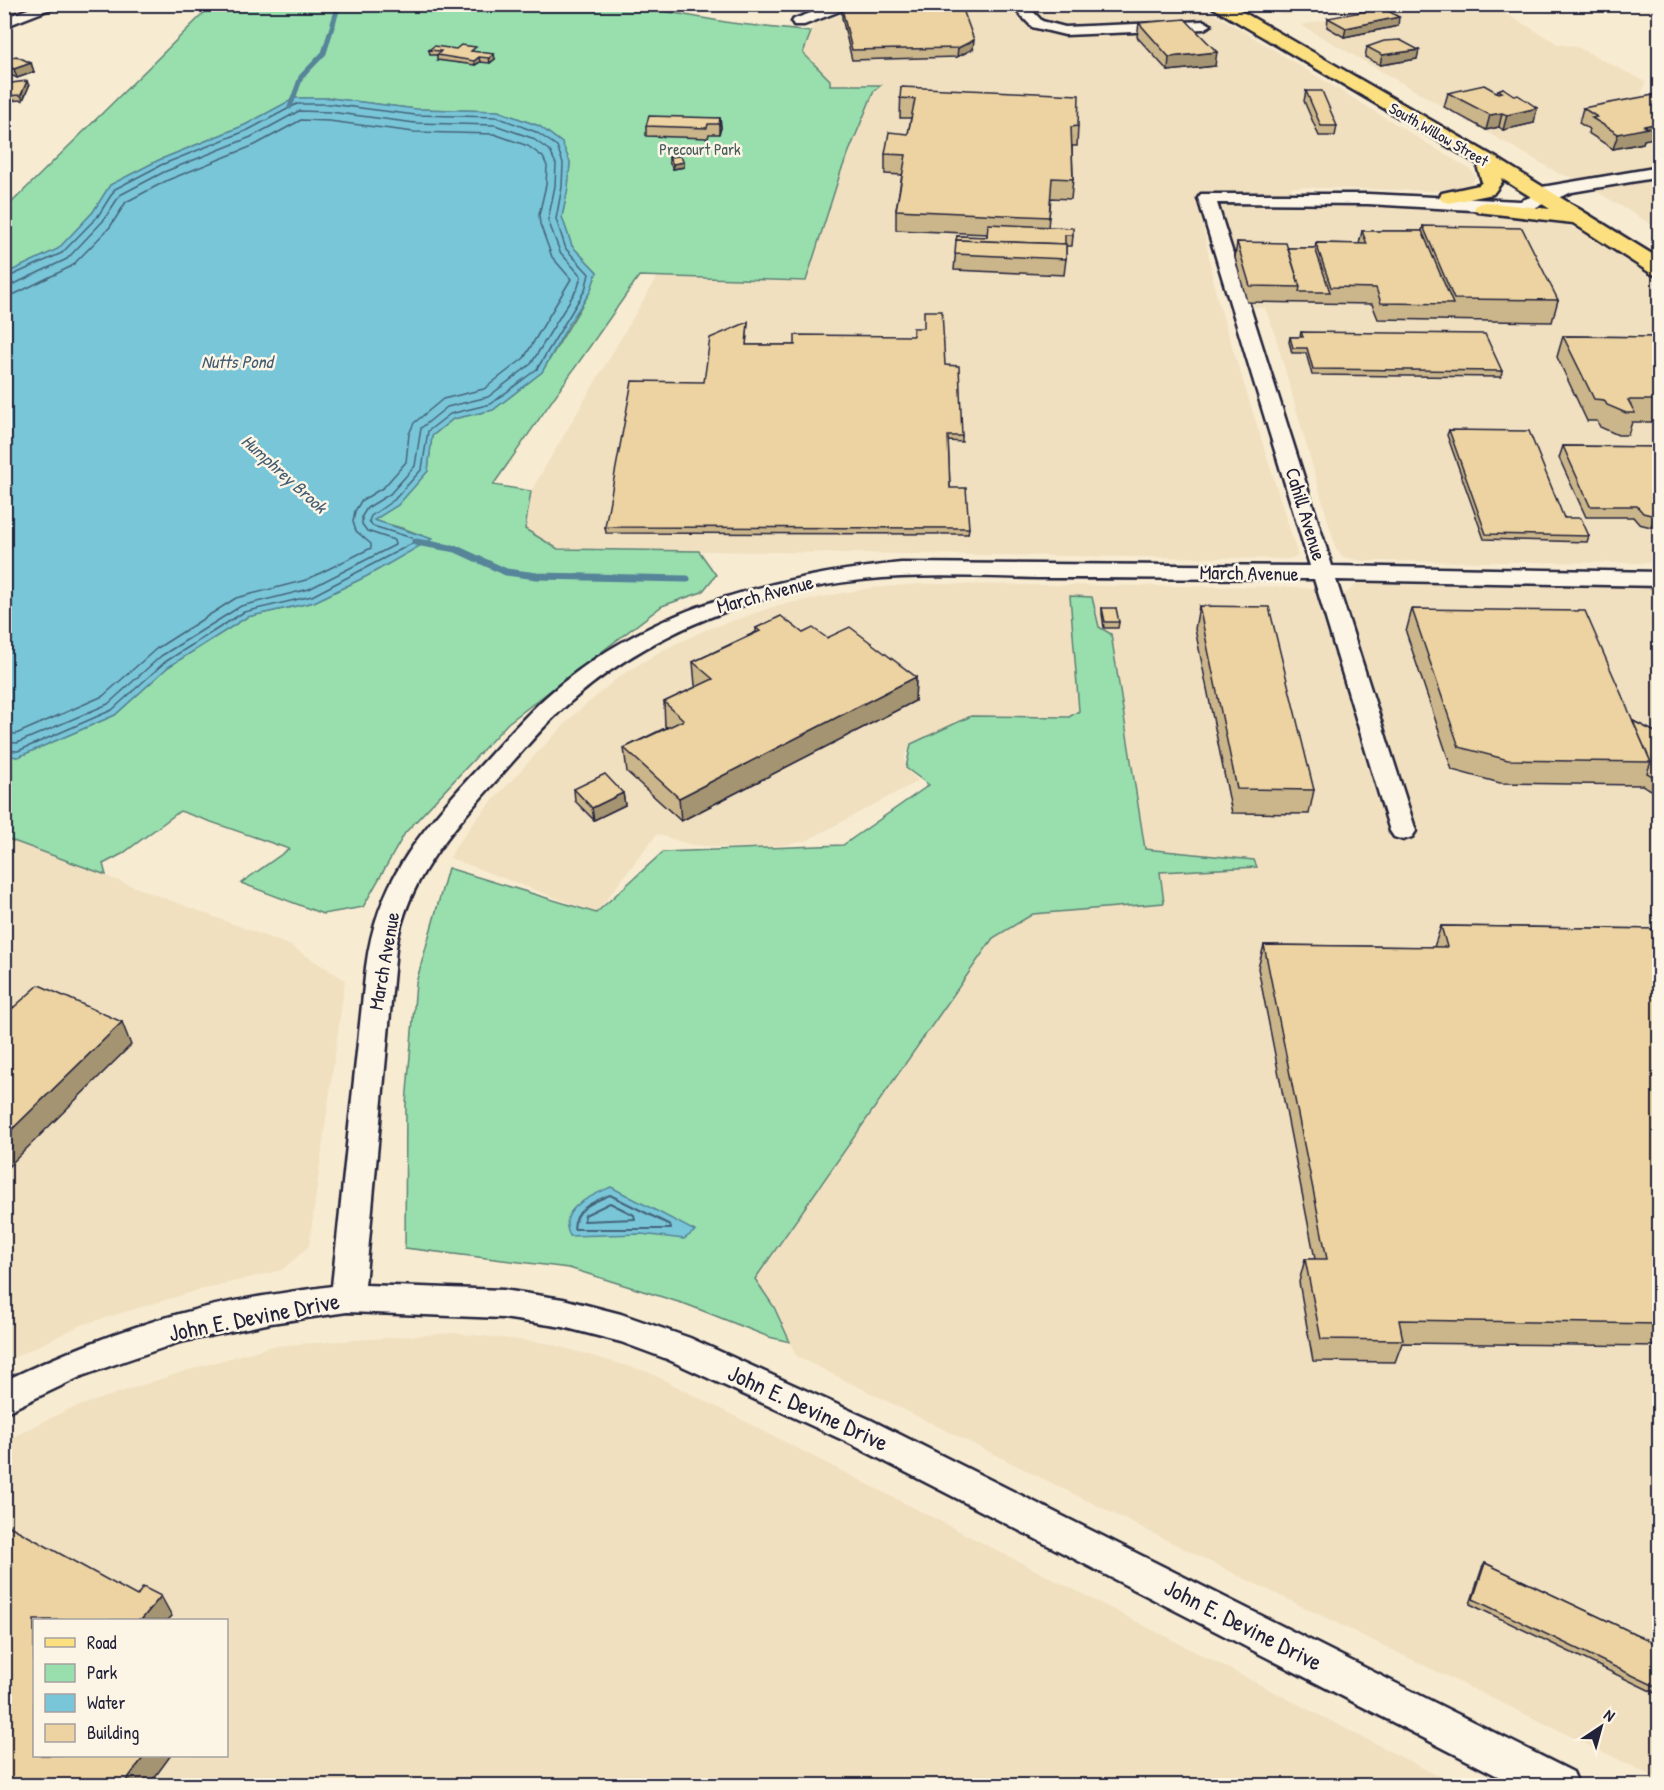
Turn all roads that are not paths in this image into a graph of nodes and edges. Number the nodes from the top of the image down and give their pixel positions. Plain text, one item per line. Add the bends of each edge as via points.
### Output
1 (56, 4) edge
2 (851, 4) edge
3 (1017, 4) edge
4 (1215, 4) edge
5 (1246, 14) edge
6 (799, 22) dead end
7 (4, 23) edge
8 (1204, 25) junction
9 (1443, 136) junction
10 (1659, 172) edge
11 (1567, 188) junction
12 (1543, 195) junction
13 (1449, 198) junction
14 (1368, 200) junction
15 (1485, 207) junction
16 (1633, 228) dead end
17 (1608, 237) junction
18 (1659, 269) edge
19 (1325, 574) junction
20 (1659, 579) edge
21 (1403, 831) dead end
22 (347, 1298) junction
23 (4, 1398) edge
24 (1559, 1785) edge

1 - 7 street
2 - 6 street
3 - 8 street via 1037,24 1065,31
4 - 5 main road, South Willow Street
4 - 8 main road via 1225,15
5 - 8 main road
5 - 9 main road, South Willow Street
5 - 11 main road, South Willow Street
9 - 12 main road, South Willow Street
9 - 13 main road via 1484,165 1492,178 1486,190
10 - 11 street
11 - 12 street
11 - 16 main road, South Willow Street
12 - 13 street
12 - 15 street via 1522,206
12 - 17 main road, South Willow Street
13 - 14 street
14 - 15 street
14 - 19 street, Cahill Avenue via 1207,198
15 - 17 main road via 1564,216
17 - 18 main road, South Willow Street
19 - 20 street, March Avenue
19 - 21 street, Cahill Avenue
19 - 22 street, March Avenue via 968,570 849,574 796,583 696,614 608,660 534,722 436,831 407,873 392,909 380,967
22 - 23 street, John E. Devine Drive via 271,1309 180,1329 70,1366
22 - 24 street, John E. Devine Drive via 503,1304 563,1313 678,1348 857,1430

